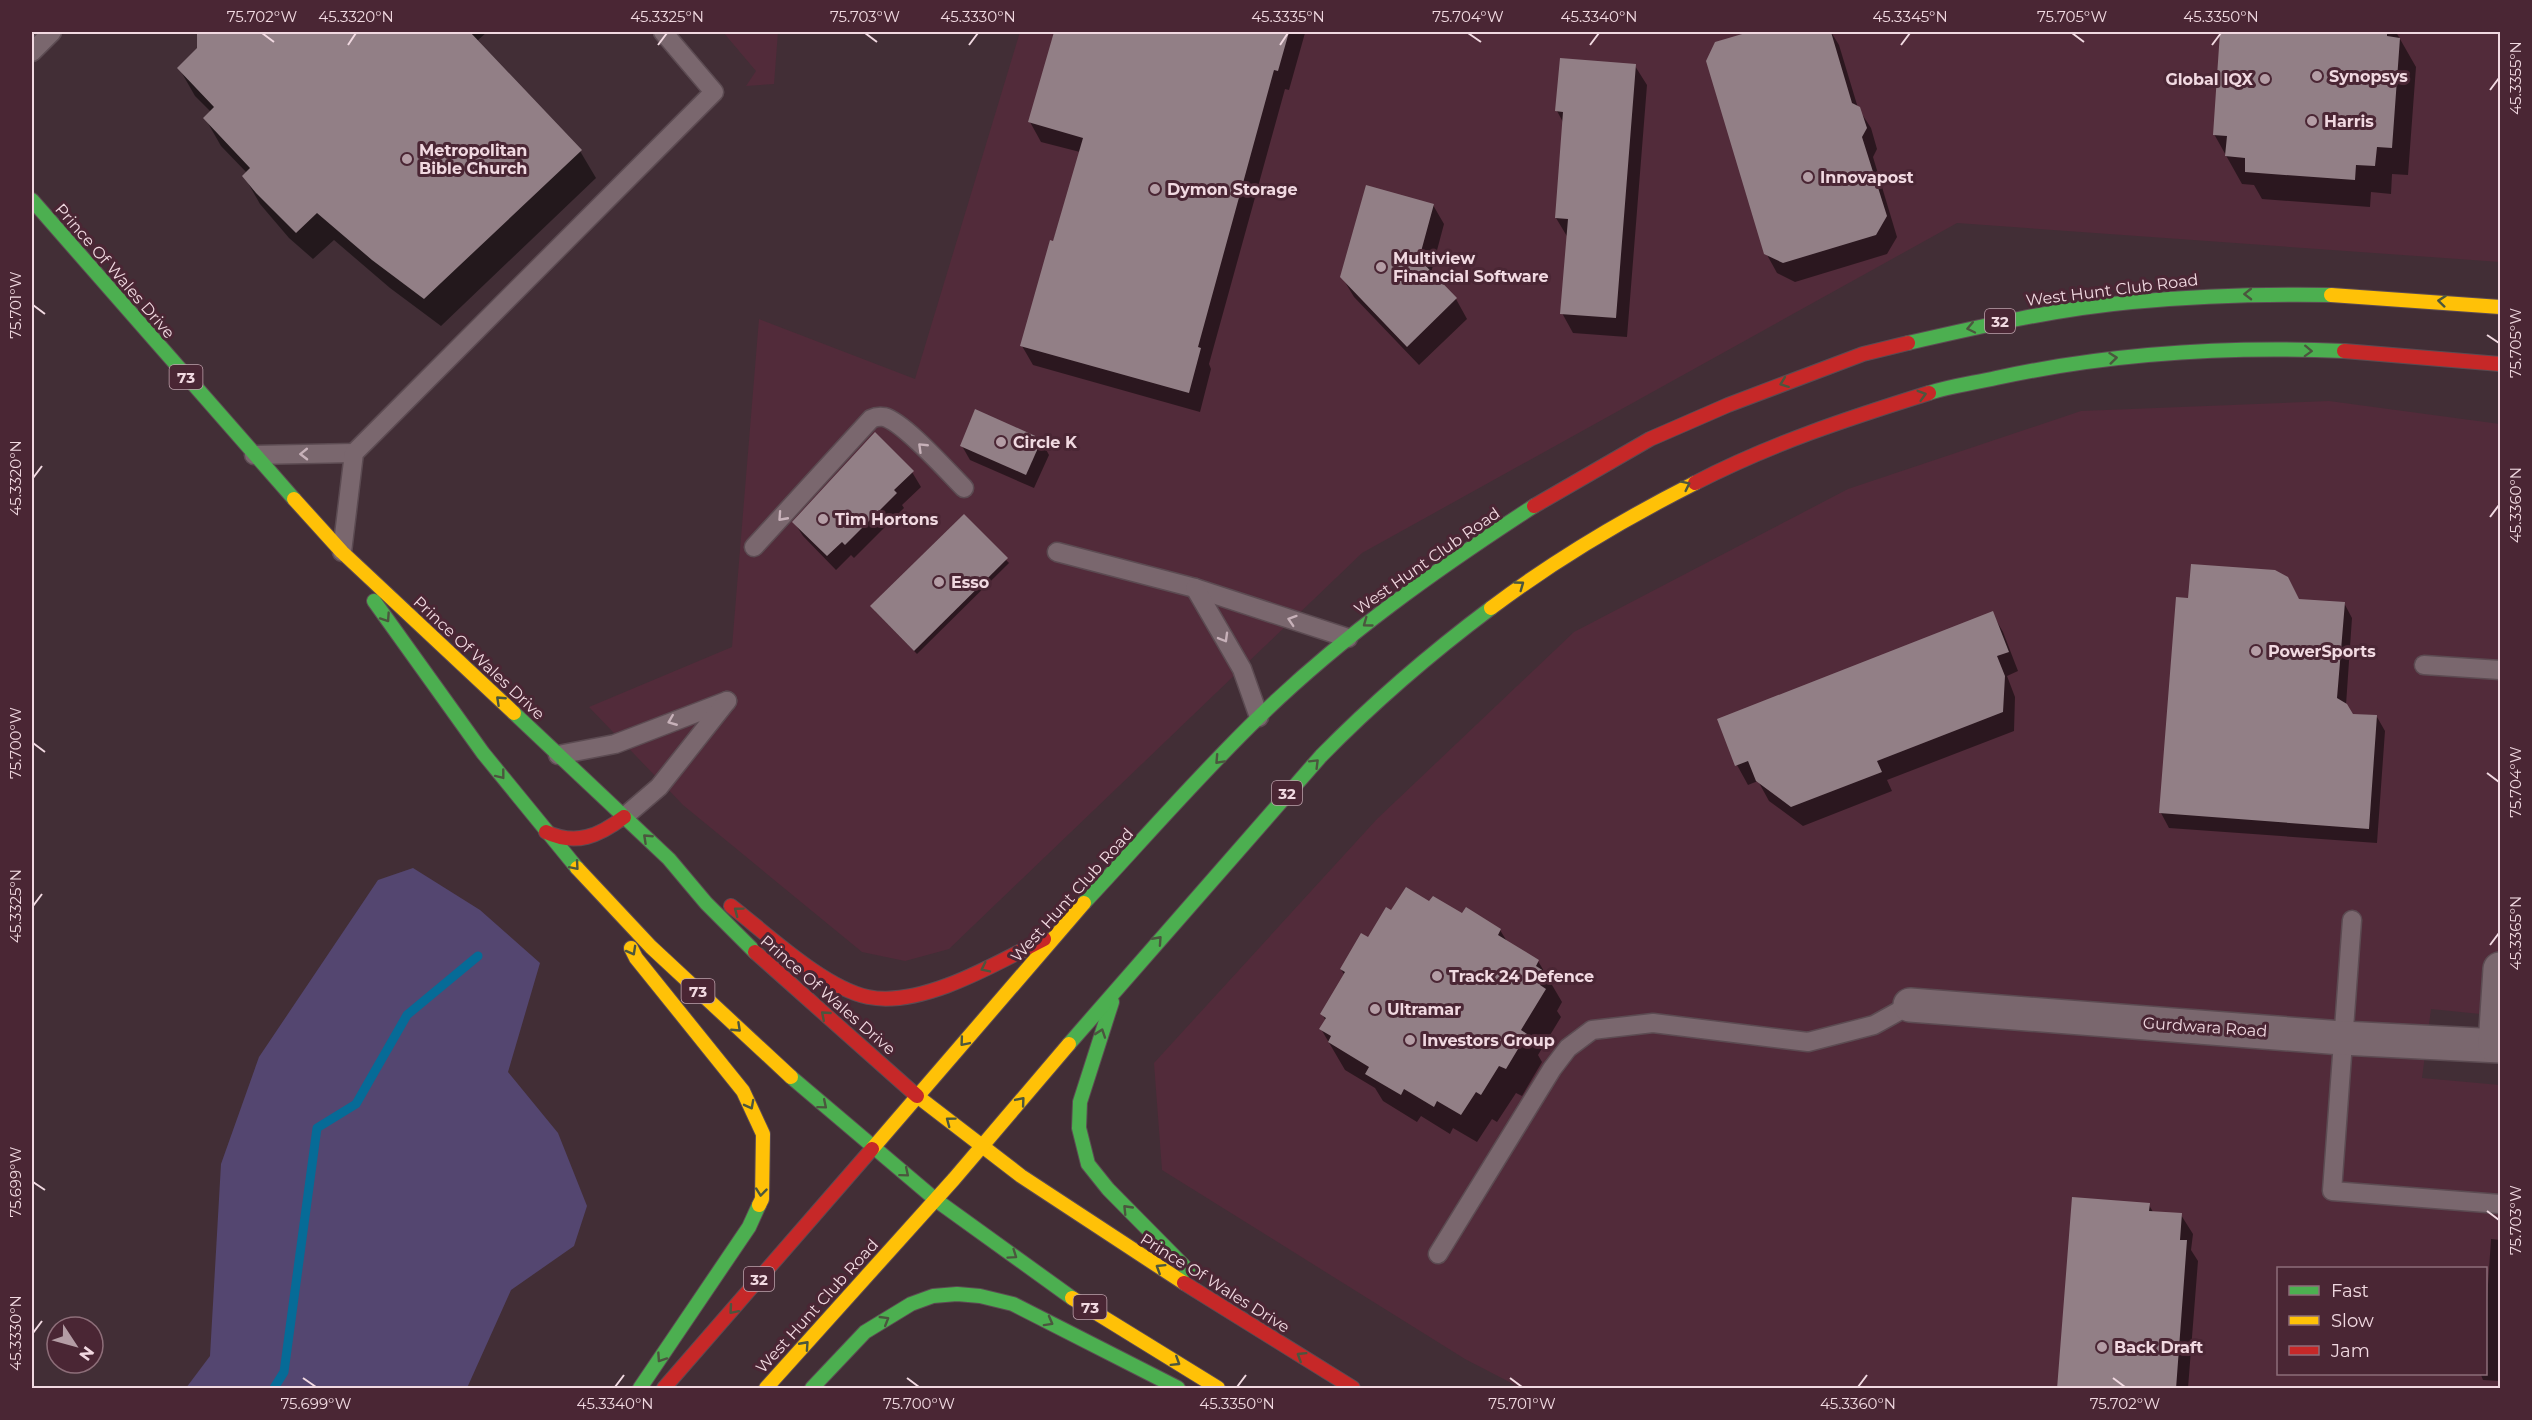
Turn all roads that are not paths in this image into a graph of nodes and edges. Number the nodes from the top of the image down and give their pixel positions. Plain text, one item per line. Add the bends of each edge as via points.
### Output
1 (52, 32) edge
2 (663, 32) edge
3 (32, 52) edge
4 (32, 200) edge
5 (2500, 307) edge
6 (2500, 364) edge
7 (354, 453) junction
8 (254, 455) junction
9 (964, 488) dead end
10 (754, 547) dead end
11 (342, 552) junction
12 (1057, 552) dead end
13 (1195, 588) junction
14 (1348, 638) junction
15 (2424, 665) dead end
16 (2500, 670) edge
17 (1259, 717) junction
18 (558, 755) junction
19 (624, 817) junction
20 (546, 832) junction
21 (669, 859) junction
22 (604, 899) junction
23 (2352, 920) dead end
24 (1056, 933) junction
25 (2500, 969) edge
26 (1119, 983) junction
27 (1910, 1005) joint
28 (2342, 1038) junction
29 (2498, 1046) edge
30 (917, 1096) junction
31 (982, 1146) junction
32 (874, 1148) junction
33 (935, 1199) junction
34 (2500, 1204) edge
35 (1438, 1254) dead end
36 (1228, 1310) junction
37 (640, 1389) edge
38 (664, 1389) edge
39 (766, 1389) edge
40 (812, 1389) edge
41 (1178, 1389) edge
42 (1218, 1389) edge
43 (1353, 1389) edge

1 - 3 lane
2 - 7 lane via 714,92
4 - 8 main road, Prince Of Wales Drive / 73
5 -> 14 main road, West Hunt Club Road / 32 via 2358,295 2189,296 2069,309 1863,354 1650,439 1464,552
26 -> 6 main road, West Hunt Club Road / 32 via 1306,771 1358,719 1472,620 1532,576 1617,523 1759,450 1925,394 2037,369 2159,353 2366,353
7 -> 8 lane
7 - 11 lane
8 - 11 main road, Prince Of Wales Drive / 73
9 -> 10 lane via 900,427 886,417 875,417
18 -> 11 main road, Prince Of Wales Drive / 73
11 -> 20 main road, Prince Of Wales Drive / 73 via 432,687
12 - 13 lane
14 -> 13 lane
13 -> 17 lane via 1242,669
14 - 17 main road, West Hunt Club Road / 32
15 - 16 lane
17 -> 24 main road, West Hunt Club Road / 32
18 - 19 main road, Prince Of Wales Drive / 73
19 -> 18 lane via 659,788 727,701 615,744
19 - 20 main road via 590,838 558,839
21 -> 19 main road, Prince Of Wales Drive / 73
20 -> 22 main road, Prince Of Wales Drive / 73
24 -> 21 main road via 964,978 897,998 869,997 840,986 805,962
30 -> 21 main road, Prince Of Wales Drive / 73 via 754,954 696,895
22 -> 32 main road, Prince Of Wales Drive / 73 via 794,1080
22 -> 37 main road via 636,958 743,1091 763,1134 762,1199 749,1227
23 - 28 lane
24 -> 30 main road, West Hunt Club Road / 32
25 - 29 street
31 -> 26 main road, West Hunt Club Road / 32
36 -> 26 main road via 1088,1164 1079,1128 1080,1102
27 - 28 street, Gurdwara Road
27 - 35 lane via 1874,1025 1808,1042 1653,1023 1592,1030 1568,1048 1551,1069
28 - 29 street, Gurdwara Road
28 - 34 lane via 2332,1191
31 -> 30 main road, Prince Of Wales Drive / 73
30 - 32 main road, West Hunt Club Road / 32
31 - 33 main road, West Hunt Club Road / 32
36 -> 31 main road, Prince Of Wales Drive / 73 via 1126,1246
32 -> 33 main road, Prince Of Wales Drive / 73
32 -> 38 main road, West Hunt Club Road / 32
39 -> 33 main road, West Hunt Club Road / 32
33 -> 42 main road, Prince Of Wales Drive / 73 via 1028,1266
43 -> 36 main road, Prince Of Wales Drive / 73
40 -> 41 main road via 865,1332 910,1304 933,1296 957,1294 1014,1305

